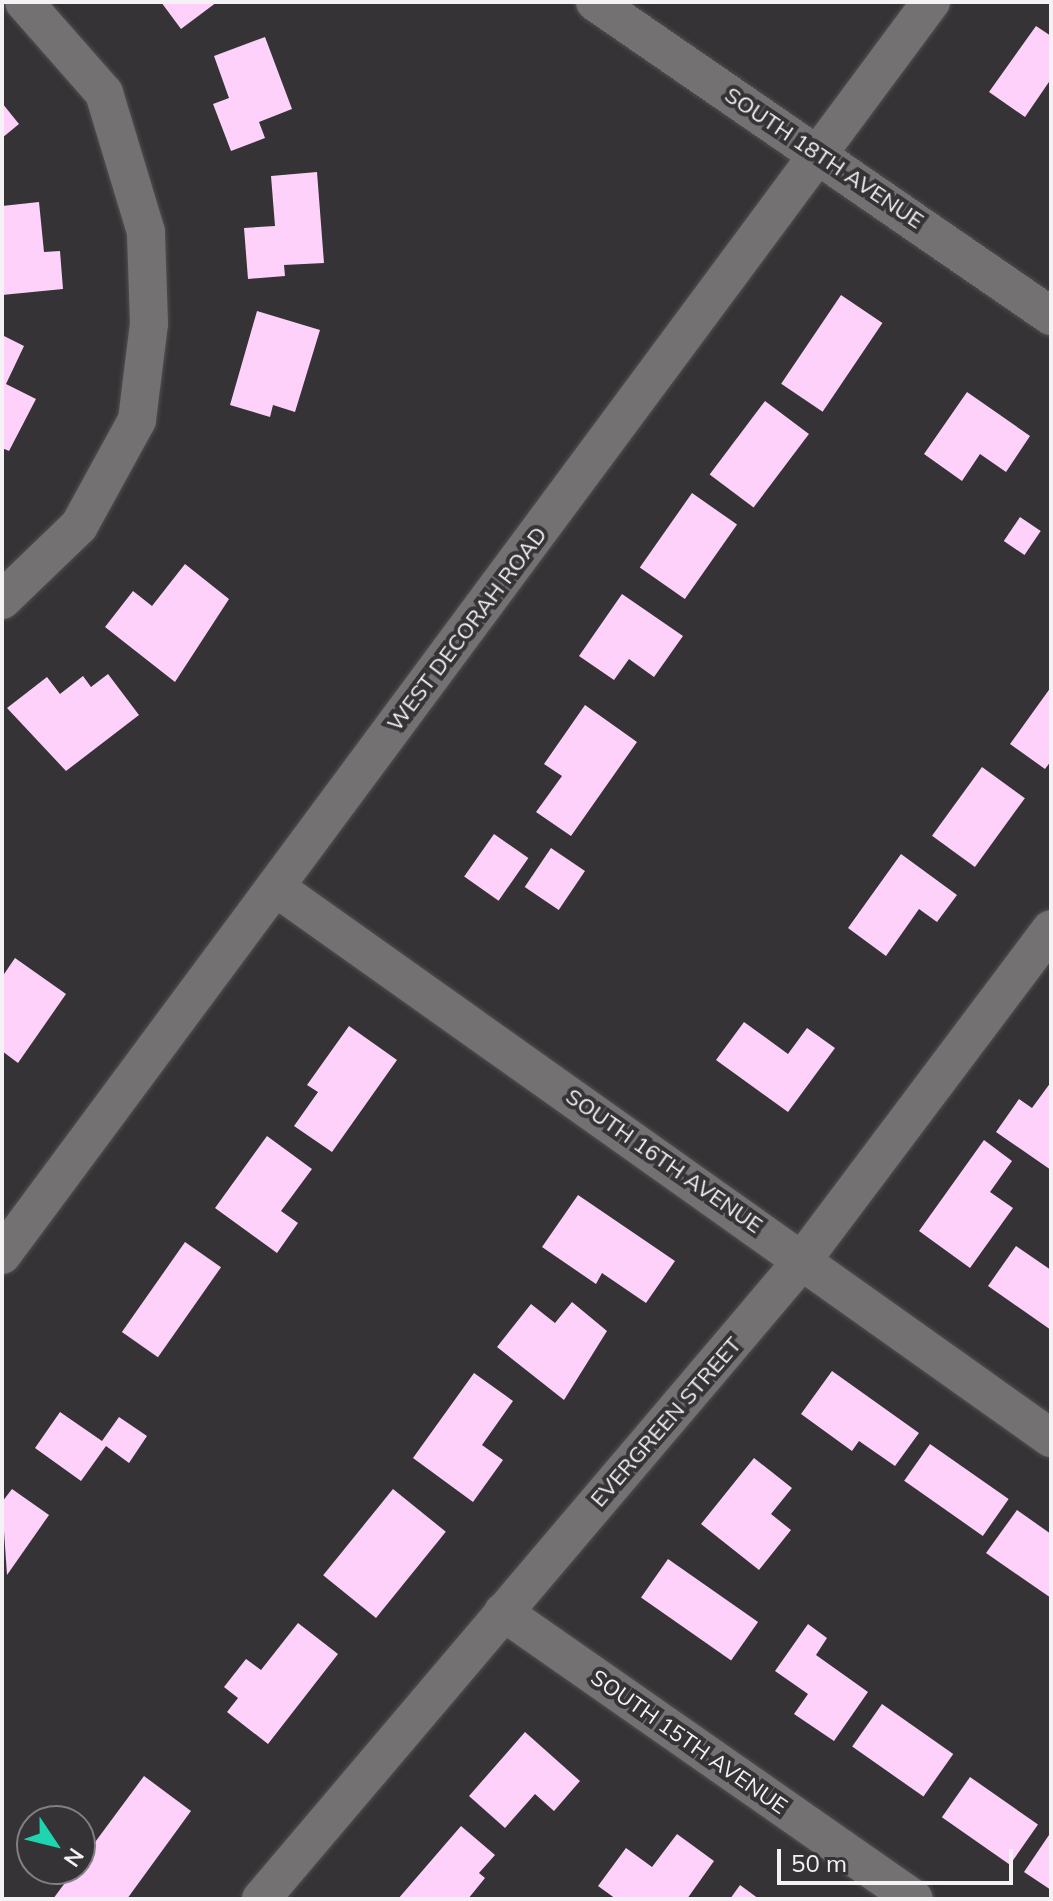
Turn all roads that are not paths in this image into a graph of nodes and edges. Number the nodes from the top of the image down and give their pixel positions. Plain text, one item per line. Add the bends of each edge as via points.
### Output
1 (24, 2) edge
2 (595, 2) edge
3 (931, 2) edge
4 (819, 155) junction
5 (1051, 316) edge
6 (2, 600) edge
7 (275, 887) junction
8 (1049, 936) edge
9 (2, 1255) edge
10 (801, 1262) junction
11 (1051, 1438) edge
12 (503, 1612) junction
13 (261, 1899) edge
14 (914, 1899) edge

1 - 6 street via 104,93 146,232 149,324 137,420 79,526
2 - 4 street, SOUTH 18TH AVENUE
3 - 4 street, WEST DECORAH ROAD
4 - 5 street, SOUTH 18TH AVENUE
4 - 7 street, WEST DECORAH ROAD
7 - 9 street, WEST DECORAH ROAD
7 - 10 street, SOUTH 16TH AVENUE
8 - 10 street, EVERGREEN STREET
10 - 11 street, SOUTH 16TH AVENUE
10 - 12 street, EVERGREEN STREET
12 - 13 street, EVERGREEN STREET
12 - 14 street, SOUTH 15TH AVENUE

